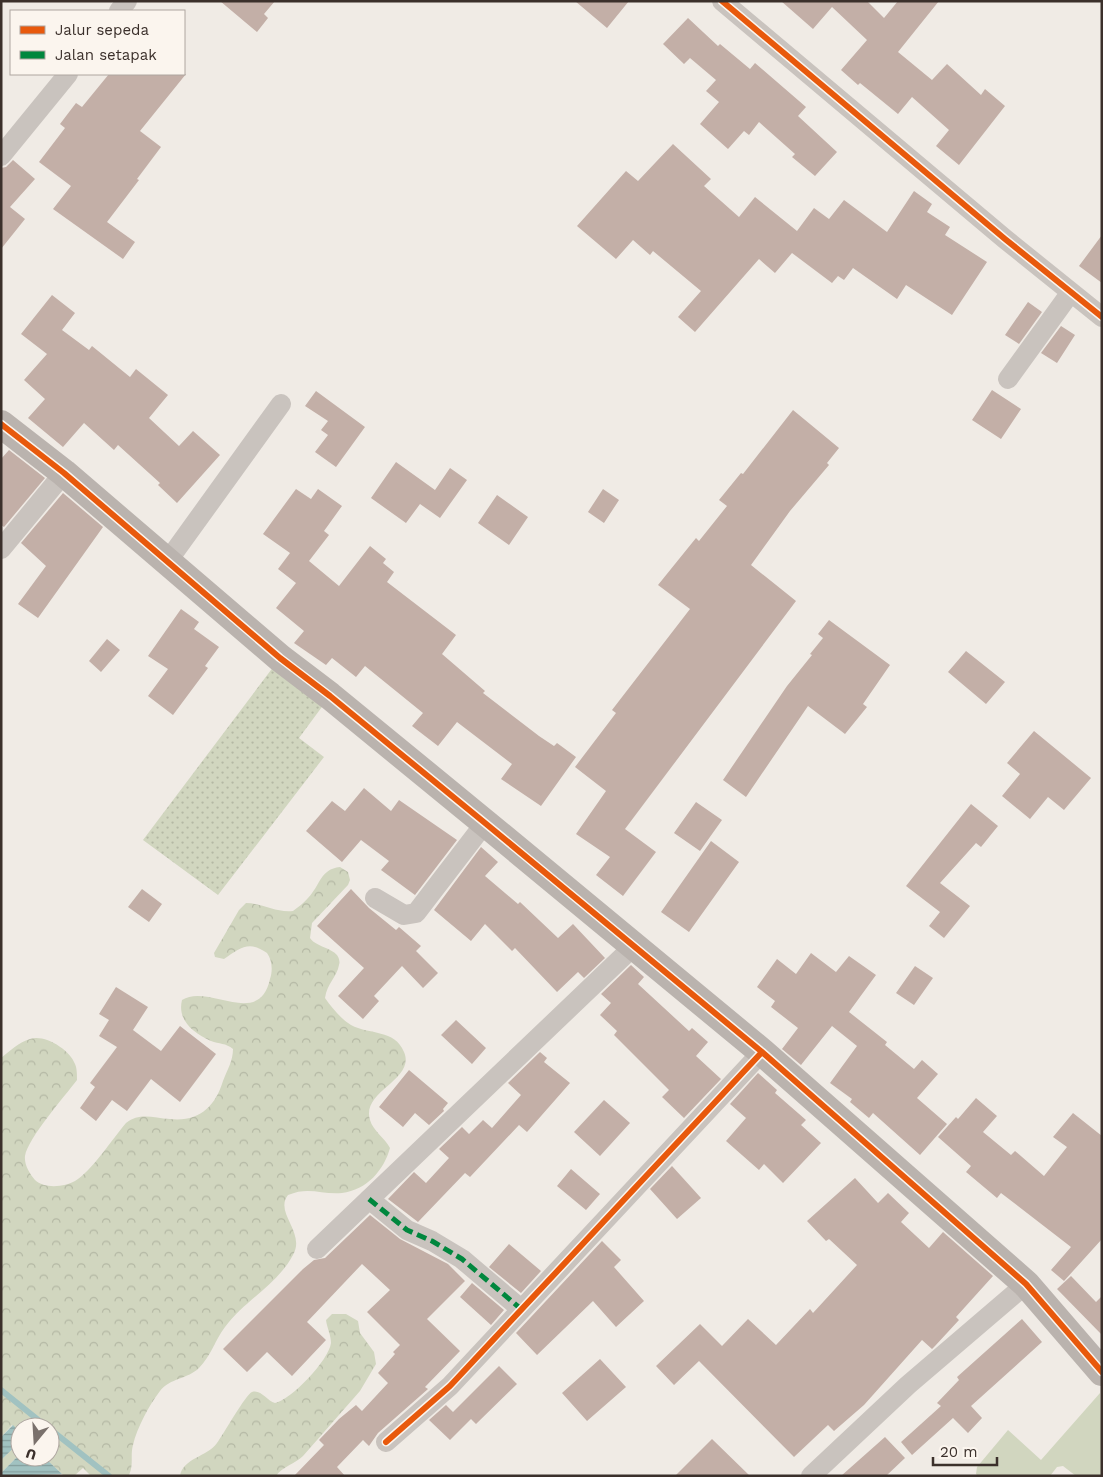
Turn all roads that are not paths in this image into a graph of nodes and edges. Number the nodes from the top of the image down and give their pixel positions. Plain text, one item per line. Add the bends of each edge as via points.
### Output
1 (722, 1) edge
2 (67, 75) edge
3 (1, 156) edge
4 (1071, 292) junction
5 (1102, 317) edge
6 (1008, 379) dead end
7 (281, 404) dead end
8 (1, 424) edge
9 (64, 473) junction
10 (1, 550) edge
11 (167, 562) junction
12 (485, 823) junction
13 (376, 898) dead end
14 (634, 946) junction
15 (762, 1052) junction
16 (370, 1198) junction
17 (317, 1249) dead end
18 (1026, 1284) junction
19 (521, 1309) junction
20 (1102, 1372) edge
21 (386, 1442) dead end
22 (811, 1476) edge

1 - 4 street
2 - 3 street
4 - 5 street
4 - 6 street
7 - 11 street
8 - 9 street
9 - 10 street
9 - 11 street
11 - 12 street via 280,658
12 - 13 street via 416,913 404,915
12 - 14 street
14 - 15 street
14 - 16 street
15 - 18 street
15 - 19 street
16 - 17 street
16 - 19 street via 407,1230 462,1258
18 - 20 street
18 - 22 street via 908,1385
19 - 21 street via 450,1386

